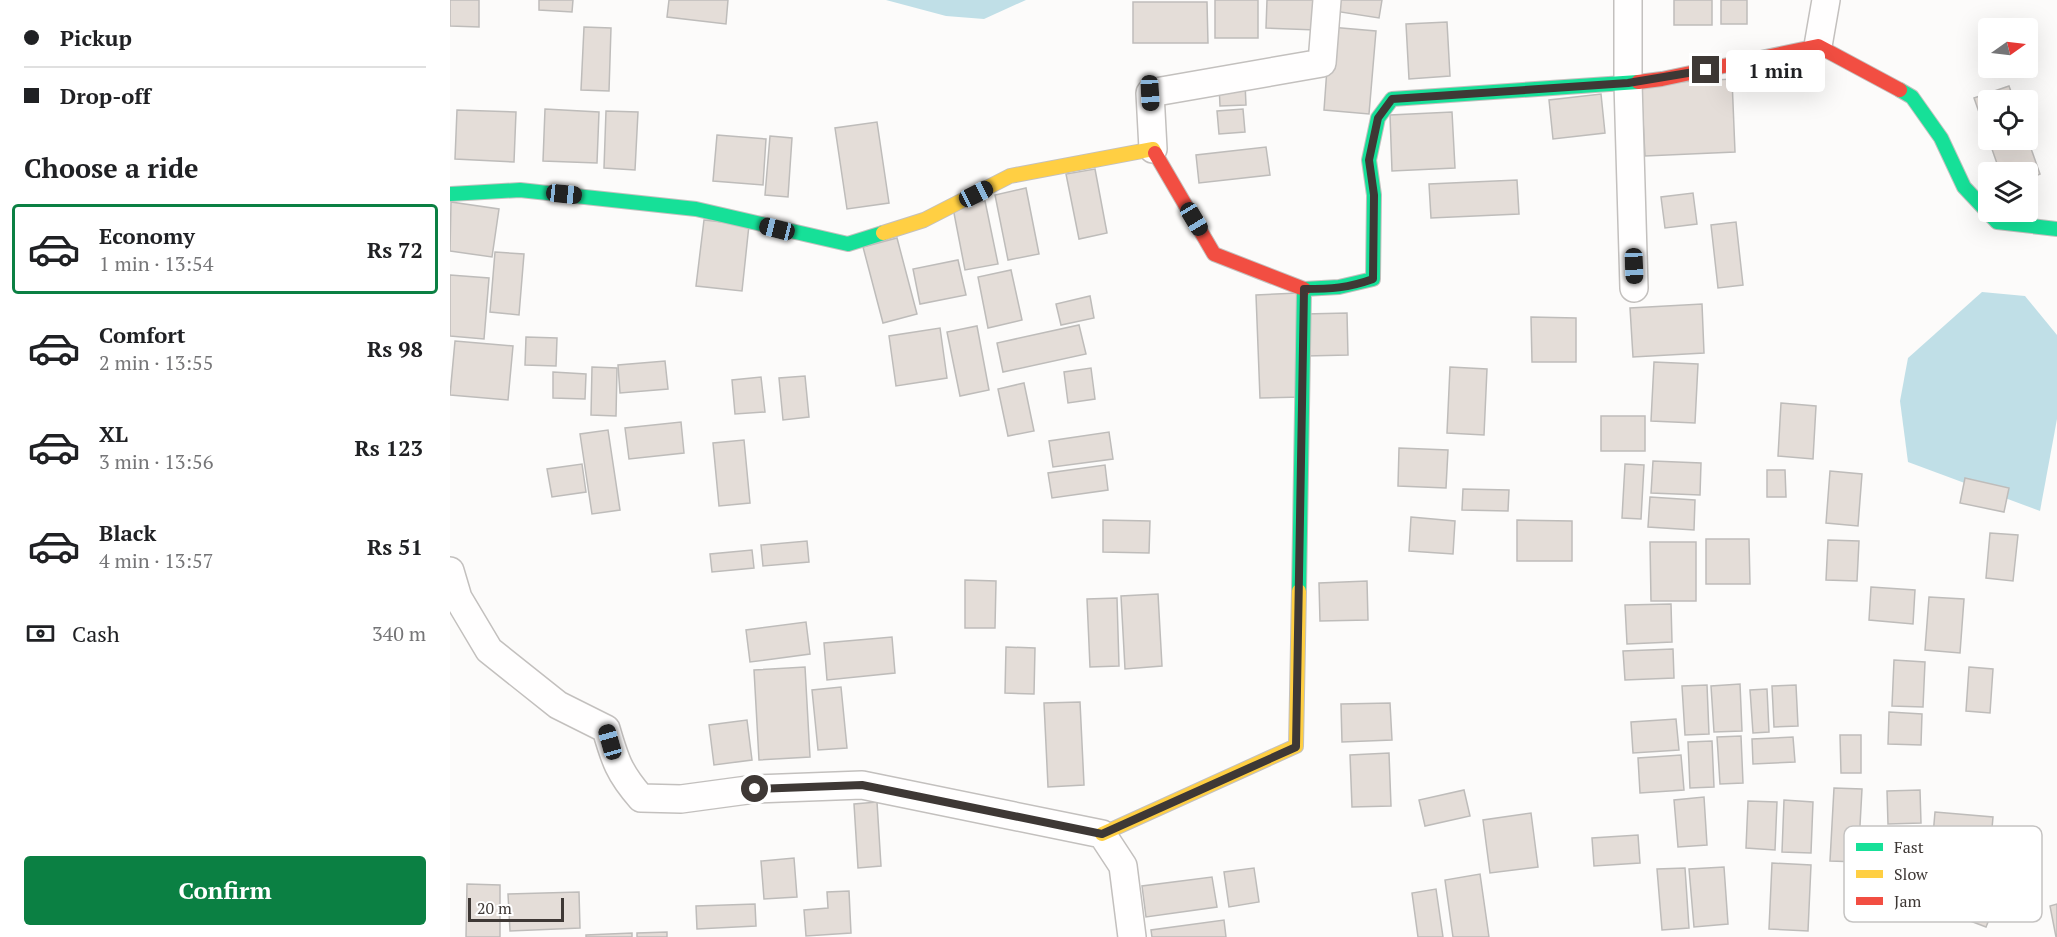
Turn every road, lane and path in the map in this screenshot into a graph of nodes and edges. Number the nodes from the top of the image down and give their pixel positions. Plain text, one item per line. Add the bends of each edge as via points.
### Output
1 (1327, 0) edge
2 (1628, 0) edge
3 (1826, 0) edge
4 (1818, 46) junction
5 (1628, 83) junction
6 (1153, 149) junction
7 (450, 194) edge
8 (2057, 230) edge
9 (1634, 288) dead end
10 (1304, 289) junction
11 (450, 571) edge
12 (1102, 834) junction
13 (1132, 937) edge

1 - 6 street via 1322,63 1150,93
2 - 5 street
3 - 4 street
4 - 5 street
4 - 8 street via 1912,97 1941,138 1964,187 1997,222
5 - 9 street
5 - 10 street via 1392,99 1378,118 1369,160 1374,195 1373,279 1334,290
6 - 7 street via 1011,176 924,220 848,244 696,208 520,190
6 - 10 street via 1214,254
10 - 12 street via 1296,747
11 - 12 street via 458,598 489,650 558,705 606,729 624,778 641,798 681,799 755,789 862,785
12 - 13 street via 1123,866

